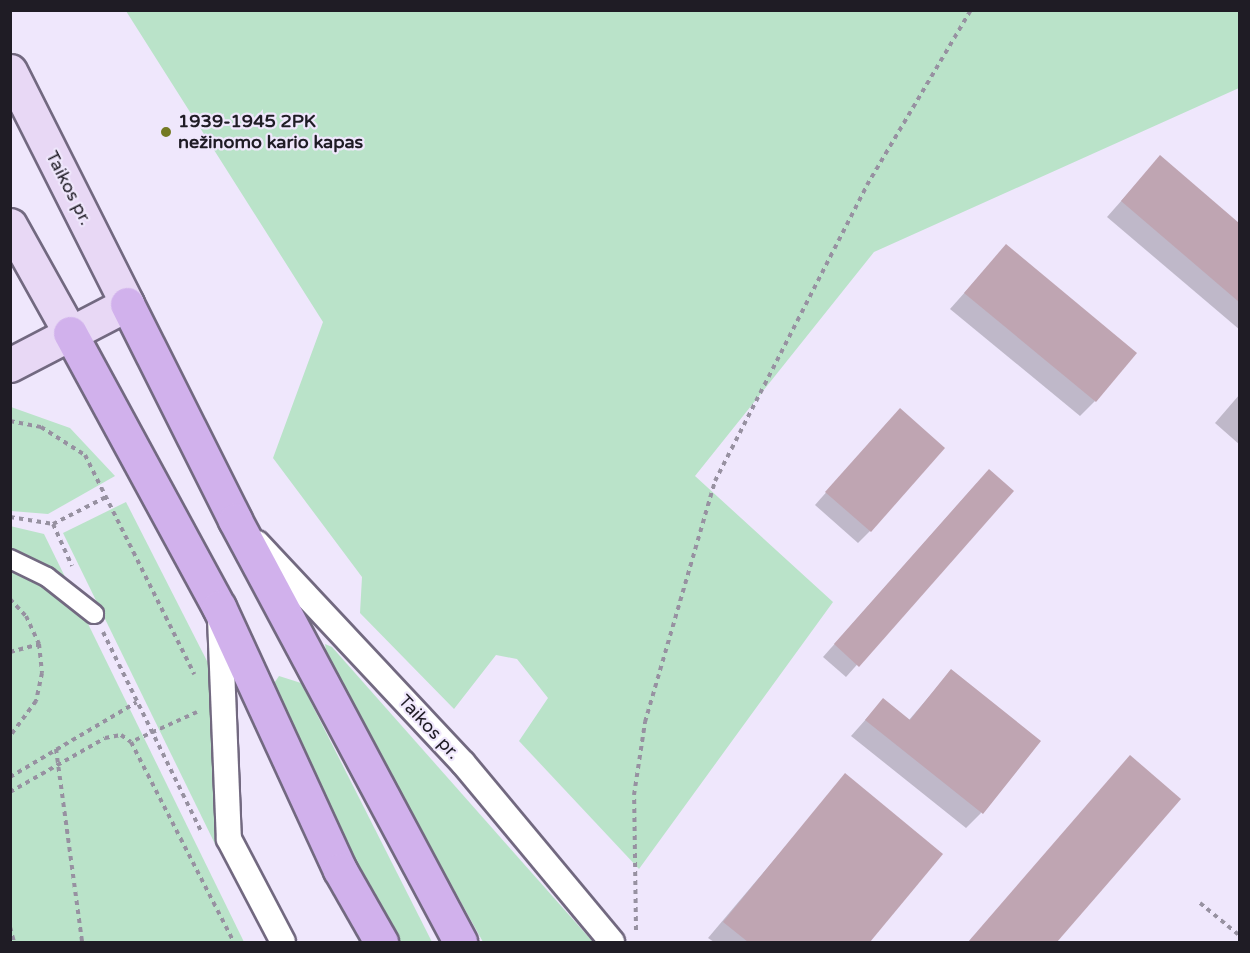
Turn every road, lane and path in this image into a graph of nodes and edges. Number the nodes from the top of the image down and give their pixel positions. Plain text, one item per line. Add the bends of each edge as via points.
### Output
1 (970, 10) edge
2 (10, 72) edge
3 (10, 225) edge
4 (127, 304) junction
5 (70, 333) junction
6 (10, 365) edge
7 (10, 421) edge
8 (108, 496) junction
9 (10, 517) edge
10 (235, 520) junction
11 (52, 525) junction
12 (10, 559) edge
13 (10, 599) edge
14 (219, 607) junction
15 (94, 614) junction
16 (39, 644) junction
17 (10, 651) edge
18 (198, 681) dead end
19 (137, 702) junction
20 (203, 710) dead end
21 (153, 732) junction
22 (10, 736) edge
23 (131, 742) junction
24 (56, 749) junction
25 (58, 765) junction
26 (10, 777) edge
27 (10, 792) edge
28 (208, 846) dead end
29 (1200, 903) dead end
30 (10, 927) edge
31 (1239, 936) edge
32 (14, 942) edge
33 (82, 942) edge
34 (234, 942) edge
35 (283, 942) edge
36 (381, 942) edge
37 (460, 942) edge
38 (612, 942) edge
39 (636, 942) edge

1 - 39 path via 867,185 715,481 645,722 634,795
2 - 4 main road, Taikos pr.
3 - 5 main road
4 - 5 main road
4 - 10 main road, Taikos pr.
5 - 6 main road
5 - 14 main road
7 - 8 path via 41,427 72,444 95,469
8 - 11 path
8 - 18 path
9 - 11 path
10 - 37 main road, Taikos pr.
10 - 38 street, Taikos pr. via 463,763
11 - 15 path
12 - 15 street via 47,577
13 - 16 path via 26,616
14 - 35 street via 229,838
14 - 36 main road via 340,870
15 - 19 path
16 - 17 path
16 - 22 path via 42,673 36,701
19 - 21 path
19 - 24 path
20 - 21 path
21 - 23 path
21 - 28 path
23 - 25 path via 121,735 105,738
23 - 34 path
24 - 25 path
24 - 26 path
25 - 27 path
25 - 33 path
29 - 31 path
30 - 32 path

